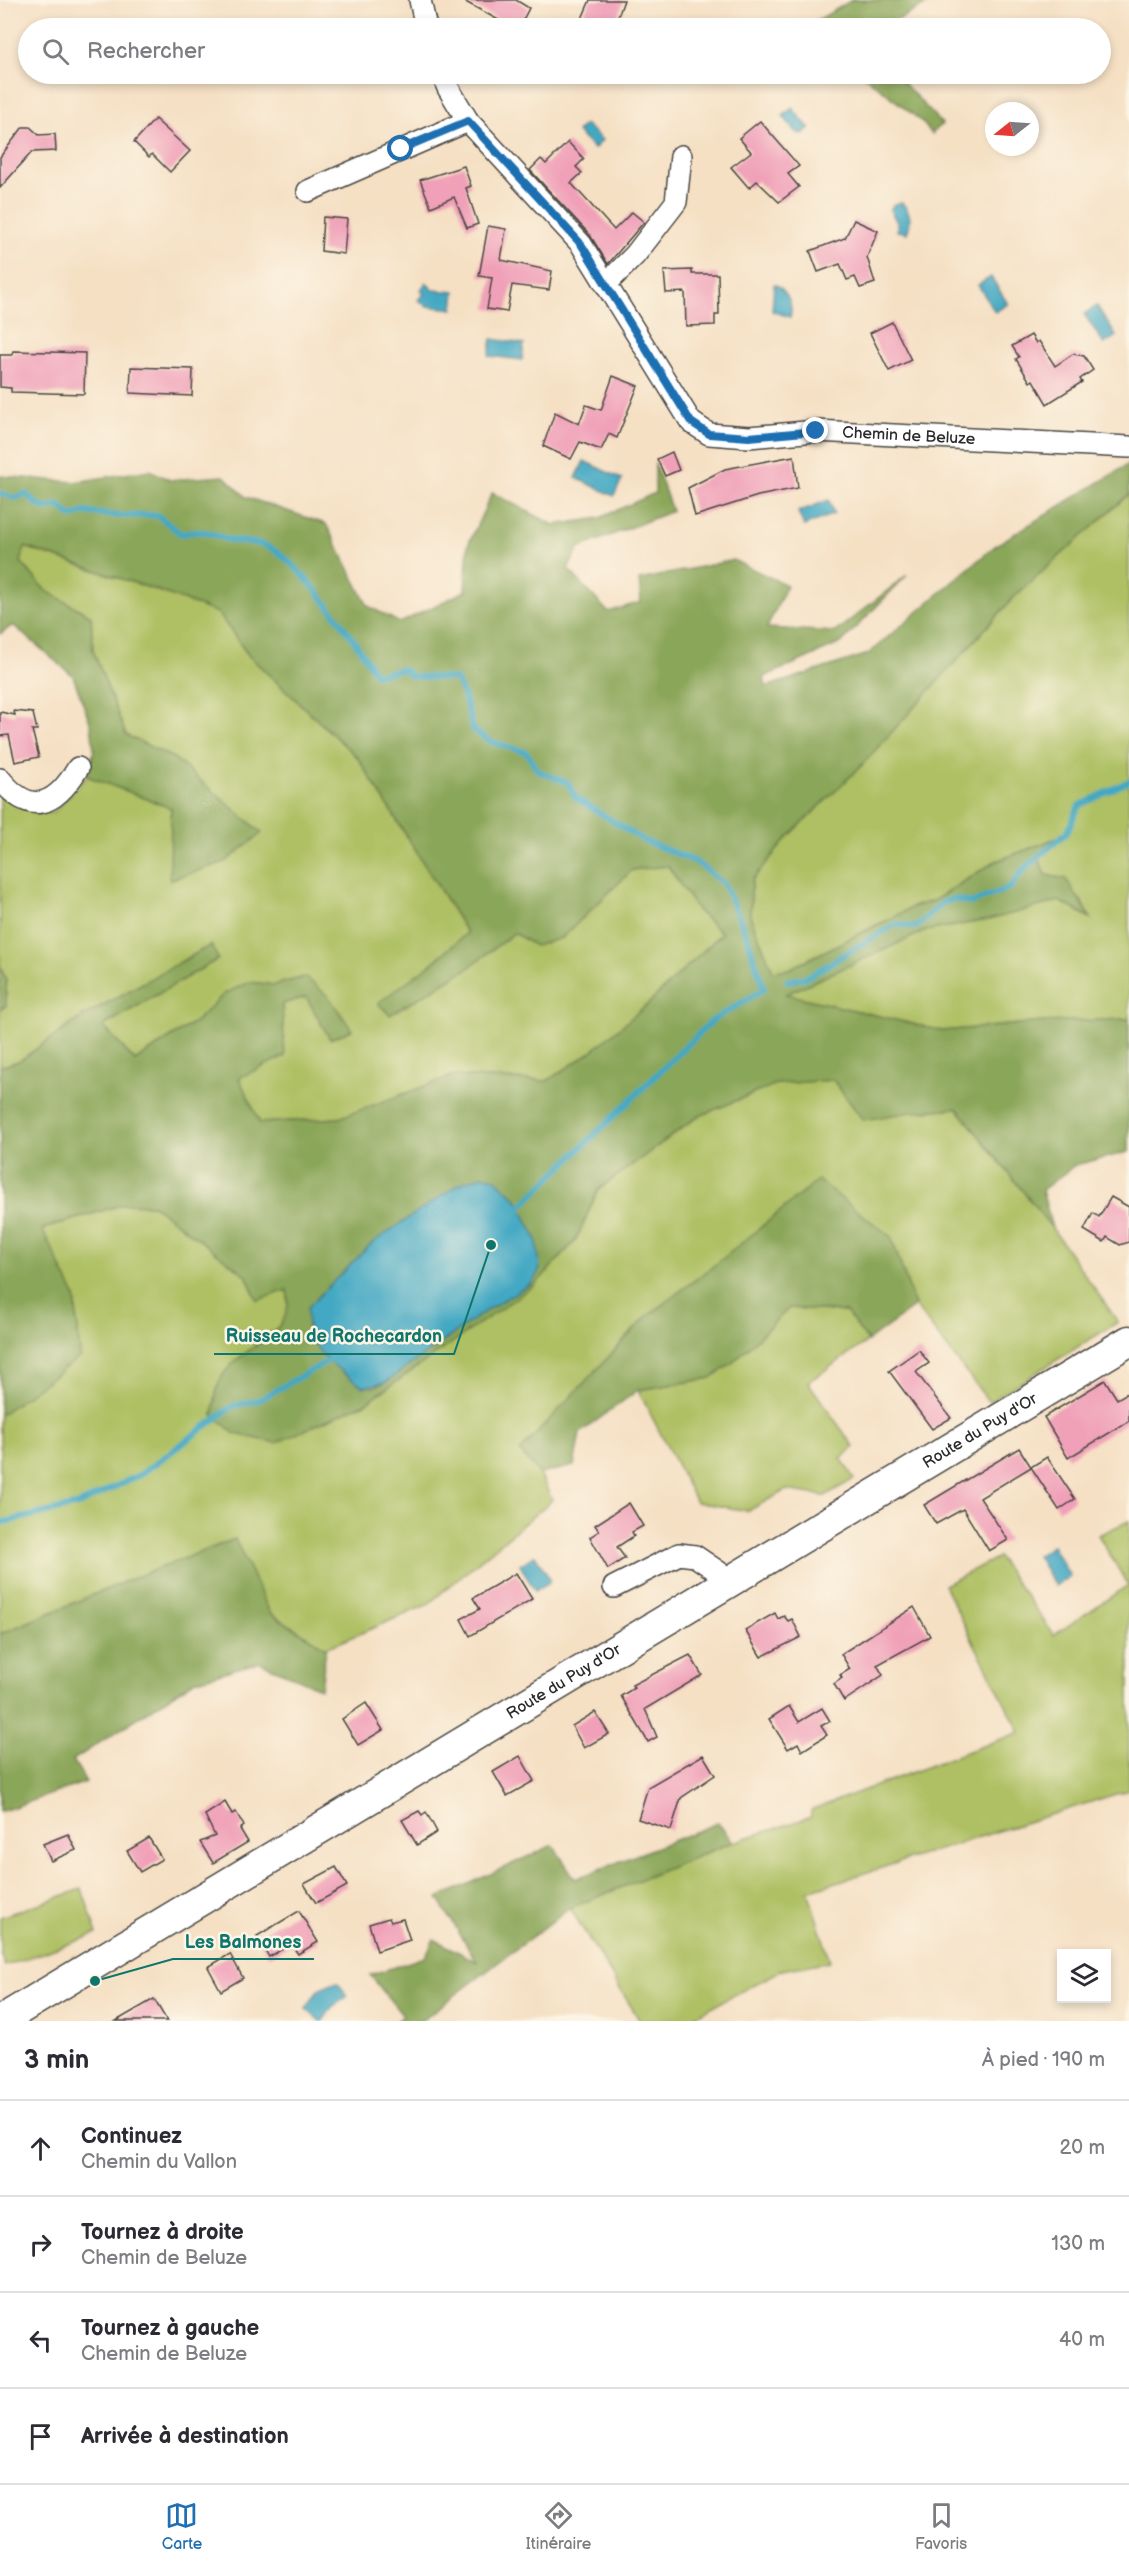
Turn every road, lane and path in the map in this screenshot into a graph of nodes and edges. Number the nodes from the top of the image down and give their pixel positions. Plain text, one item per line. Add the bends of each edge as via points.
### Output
1 (420, 0) edge
2 (424, 18) edge
3 (446, 84) edge
4 (468, 121) junction
5 (681, 156) dead end
6 (308, 191) dead end
7 (606, 284) junction
8 (1129, 447) edge
9 (78, 768) dead end
10 (0, 778) edge
11 (1129, 1341) edge
12 (732, 1581) junction
13 (614, 1587) dead end
14 (0, 2021) edge

1 - 2 street
3 - 4 street, Chemin de Beluze
4 - 6 street
4 - 7 street, Chemin de Beluze via 581,244
5 - 7 street via 676,202 635,255
7 - 8 street, Chemin de Beluze via 691,422 709,434 749,437 816,431
9 - 10 street via 66,789 49,801 31,802 13,794
11 - 12 main road, Route du Puy d'Or
12 - 13 street via 695,1556 679,1554
12 - 14 main road, Route du Puy d'Or

